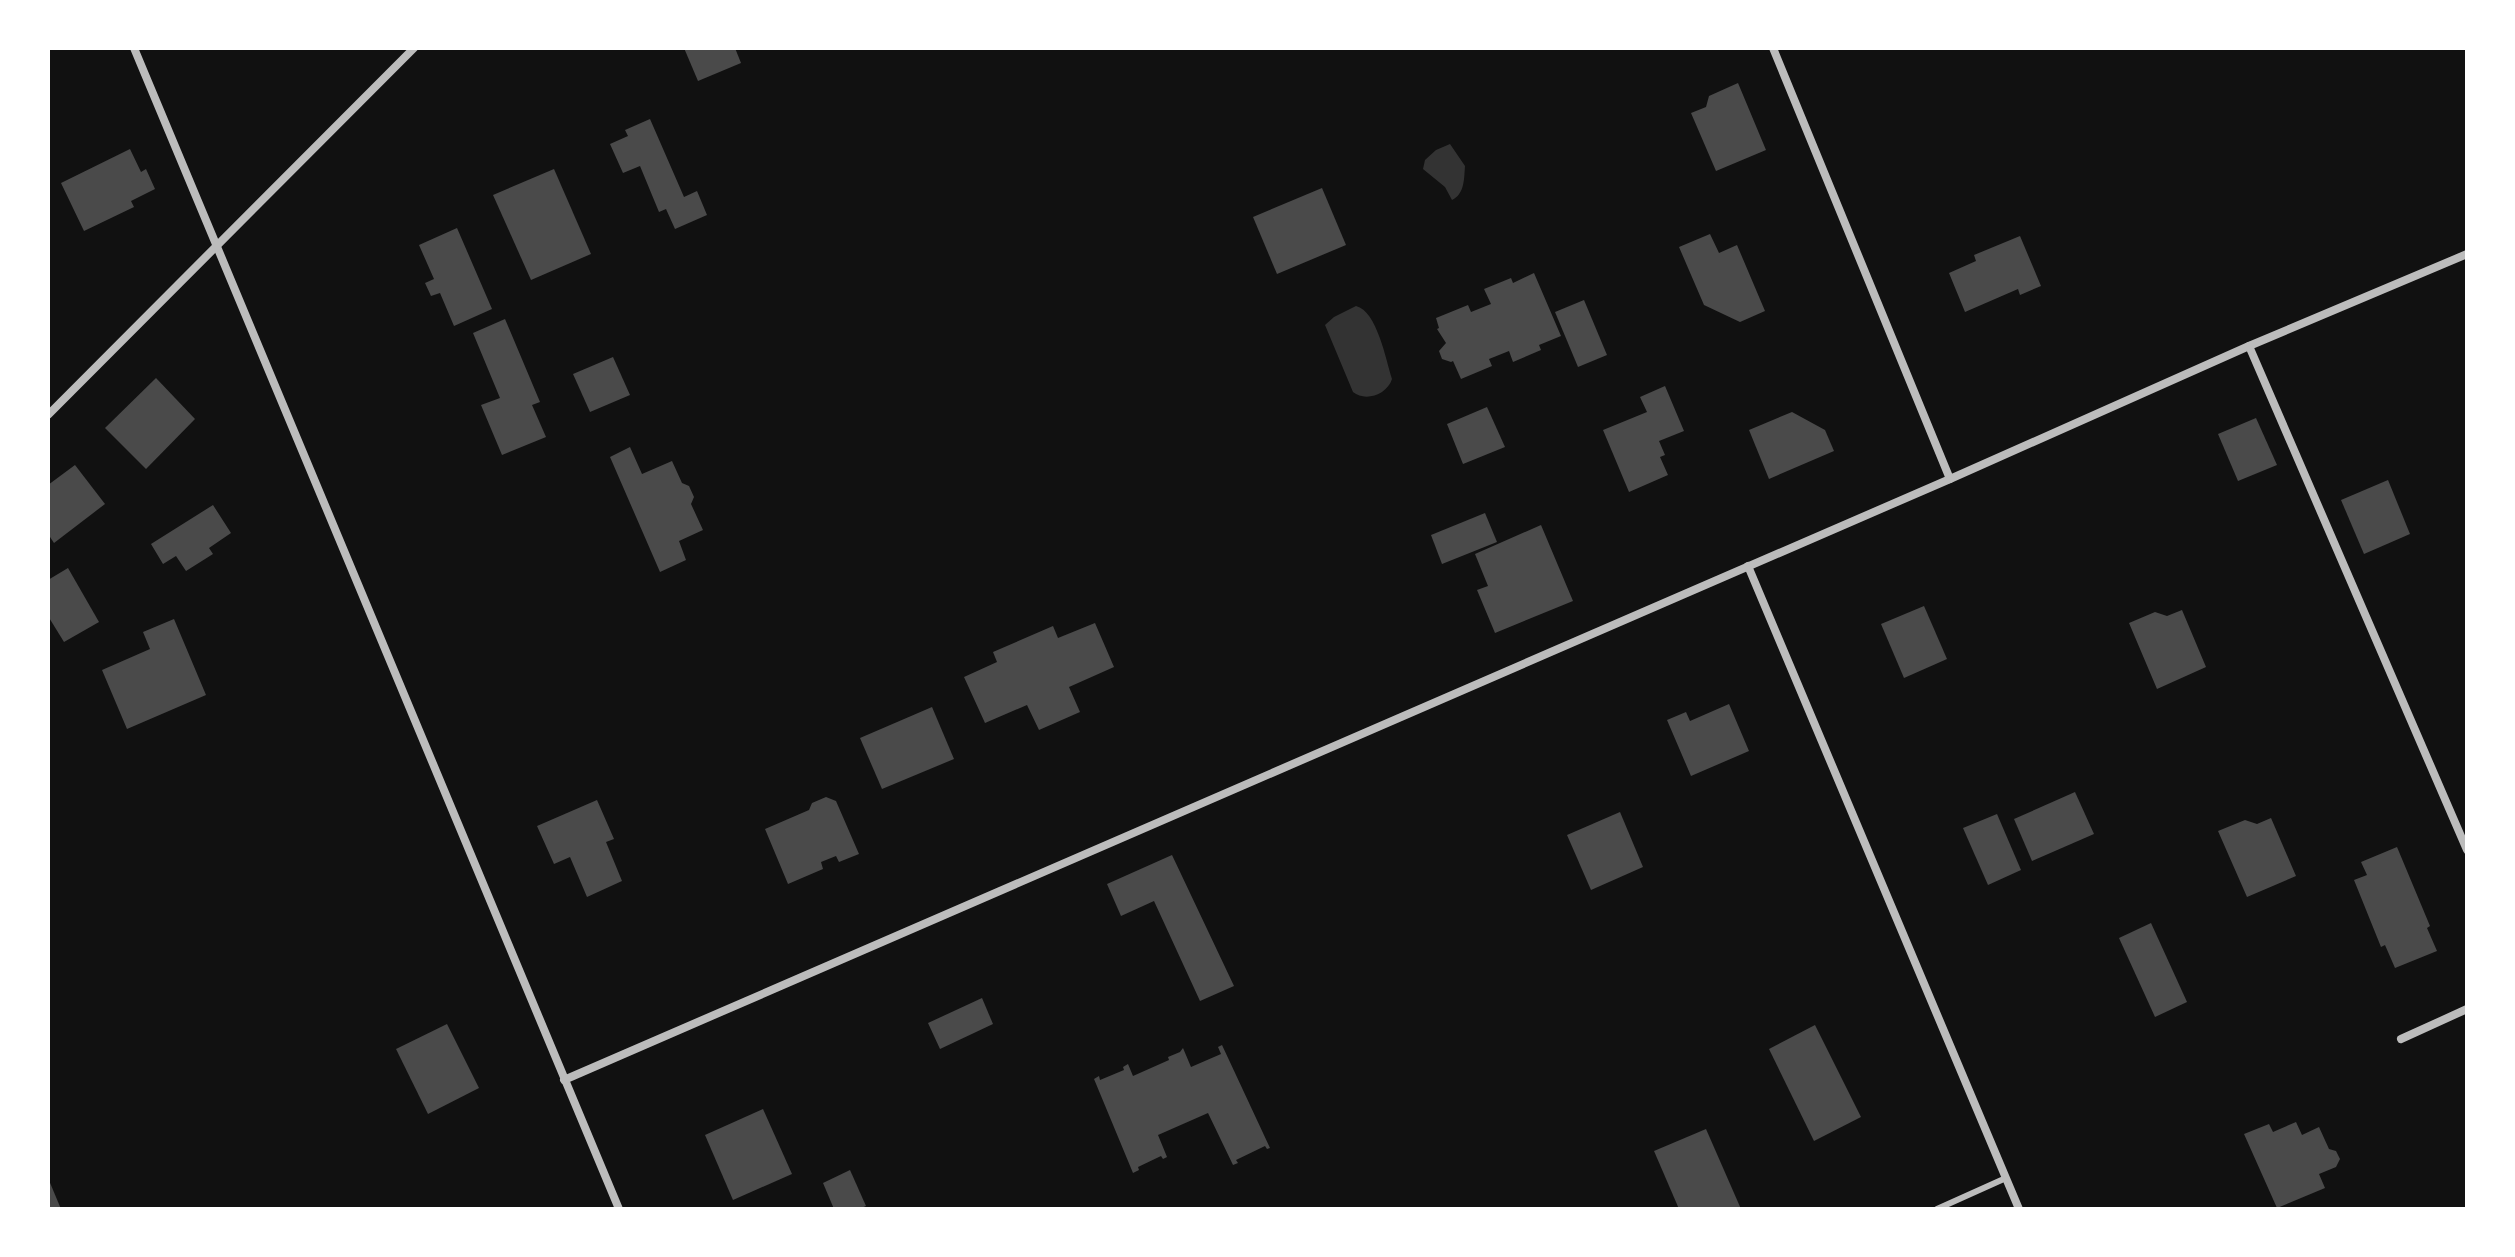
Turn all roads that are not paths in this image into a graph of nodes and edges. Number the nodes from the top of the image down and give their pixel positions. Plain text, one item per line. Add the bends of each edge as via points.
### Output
1 (134, 48) edge
2 (414, 48) edge
3 (1773, 48) edge
4 (215, 247) junction
5 (2467, 254) edge
6 (2249, 346) junction
7 (48, 415) edge
8 (1950, 479) junction
9 (1748, 566) junction
10 (2467, 850) edge
11 (2467, 1009) edge
12 (2401, 1039) dead end
13 (564, 1080) junction
14 (2006, 1178) junction
15 (619, 1209) edge
16 (1937, 1209) edge
17 (2019, 1209) edge

1 - 4 street
2 - 4 street
3 - 8 street
4 - 7 street
4 - 13 street
5 - 6 street
6 - 8 street
6 - 10 street
8 - 9 street
9 - 13 street
9 - 14 street
11 - 12 street
13 - 15 street
14 - 16 lane
14 - 17 street

